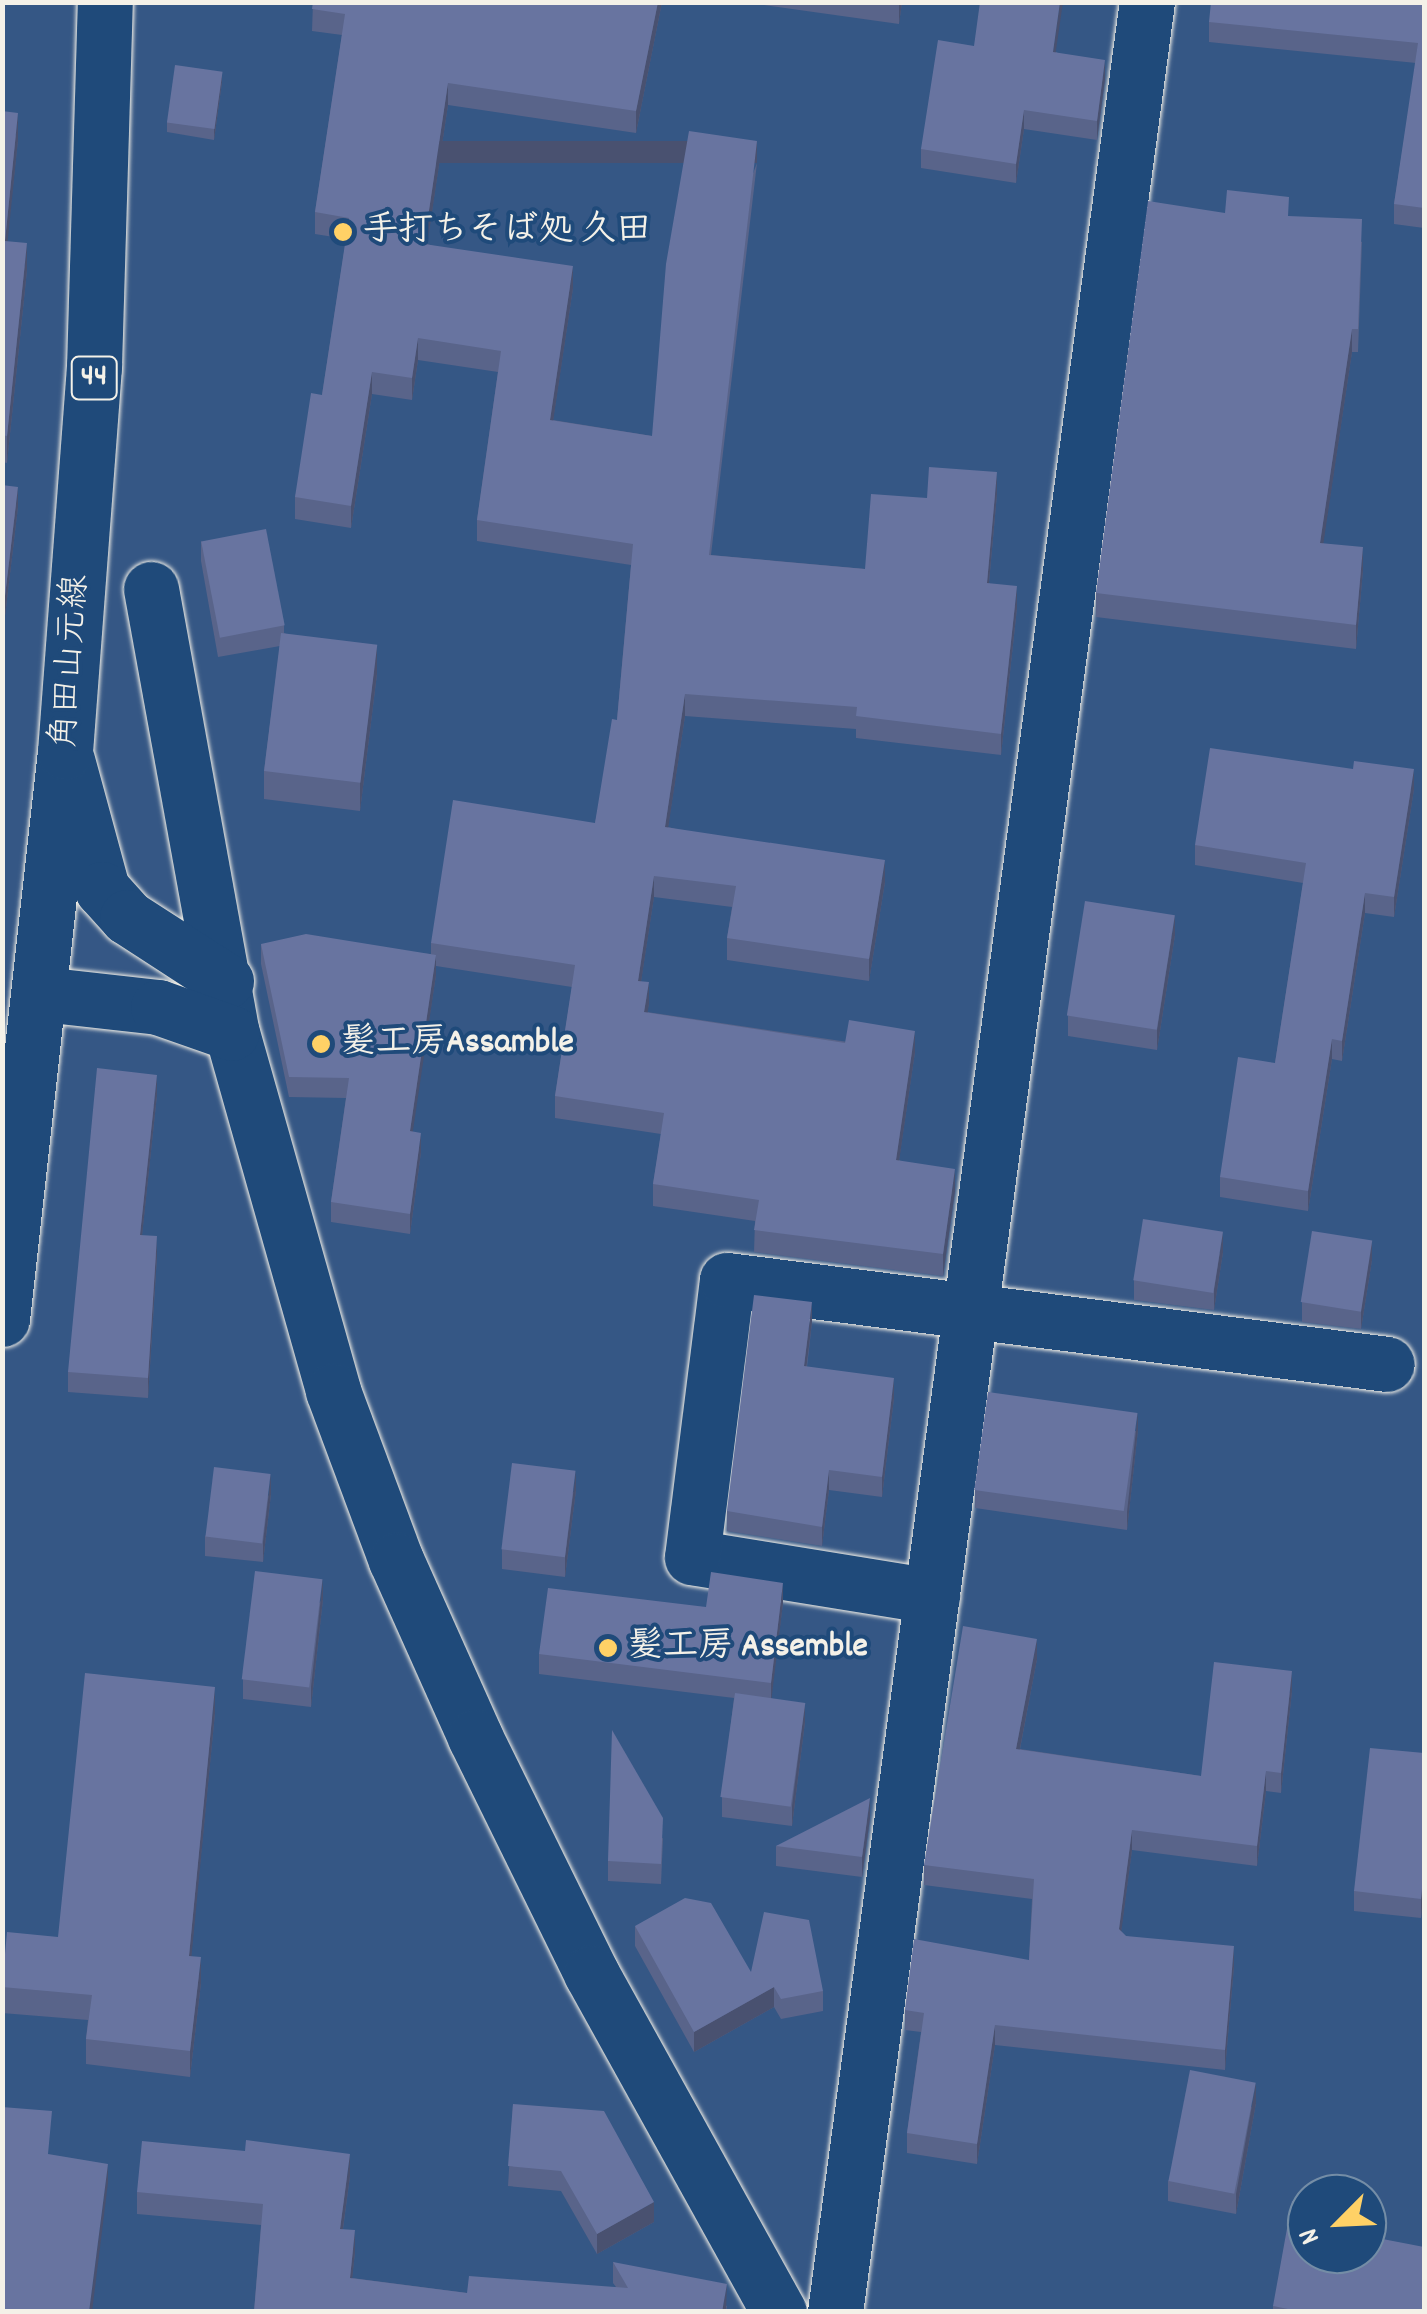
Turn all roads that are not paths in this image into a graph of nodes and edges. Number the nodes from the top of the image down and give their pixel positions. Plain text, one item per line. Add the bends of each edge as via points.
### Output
1 (105, 2) edge
2 (1147, 2) edge
3 (150, 588) dead end
4 (66, 752) junction
5 (42, 994) junction
6 (229, 1007) junction
7 (970, 1312) junction
8 (2, 1319) edge
9 (1387, 1364) dead end
10 (932, 1596) junction
11 (779, 2312) edge
12 (835, 2312) edge

1 - 4 street, 角田山元線 / 44 via 94,367
2 - 7 street
3 - 6 street
4 - 5 street, 角田山元線 / 44
4 - 6 street via 102,888
5 - 6 street
5 - 8 street, 角田山元線 / 44
6 - 11 street via 333,1391 396,1560 591,1973
7 - 9 street
7 - 10 street
7 - 10 street via 727,1280 692,1557
10 - 12 street

